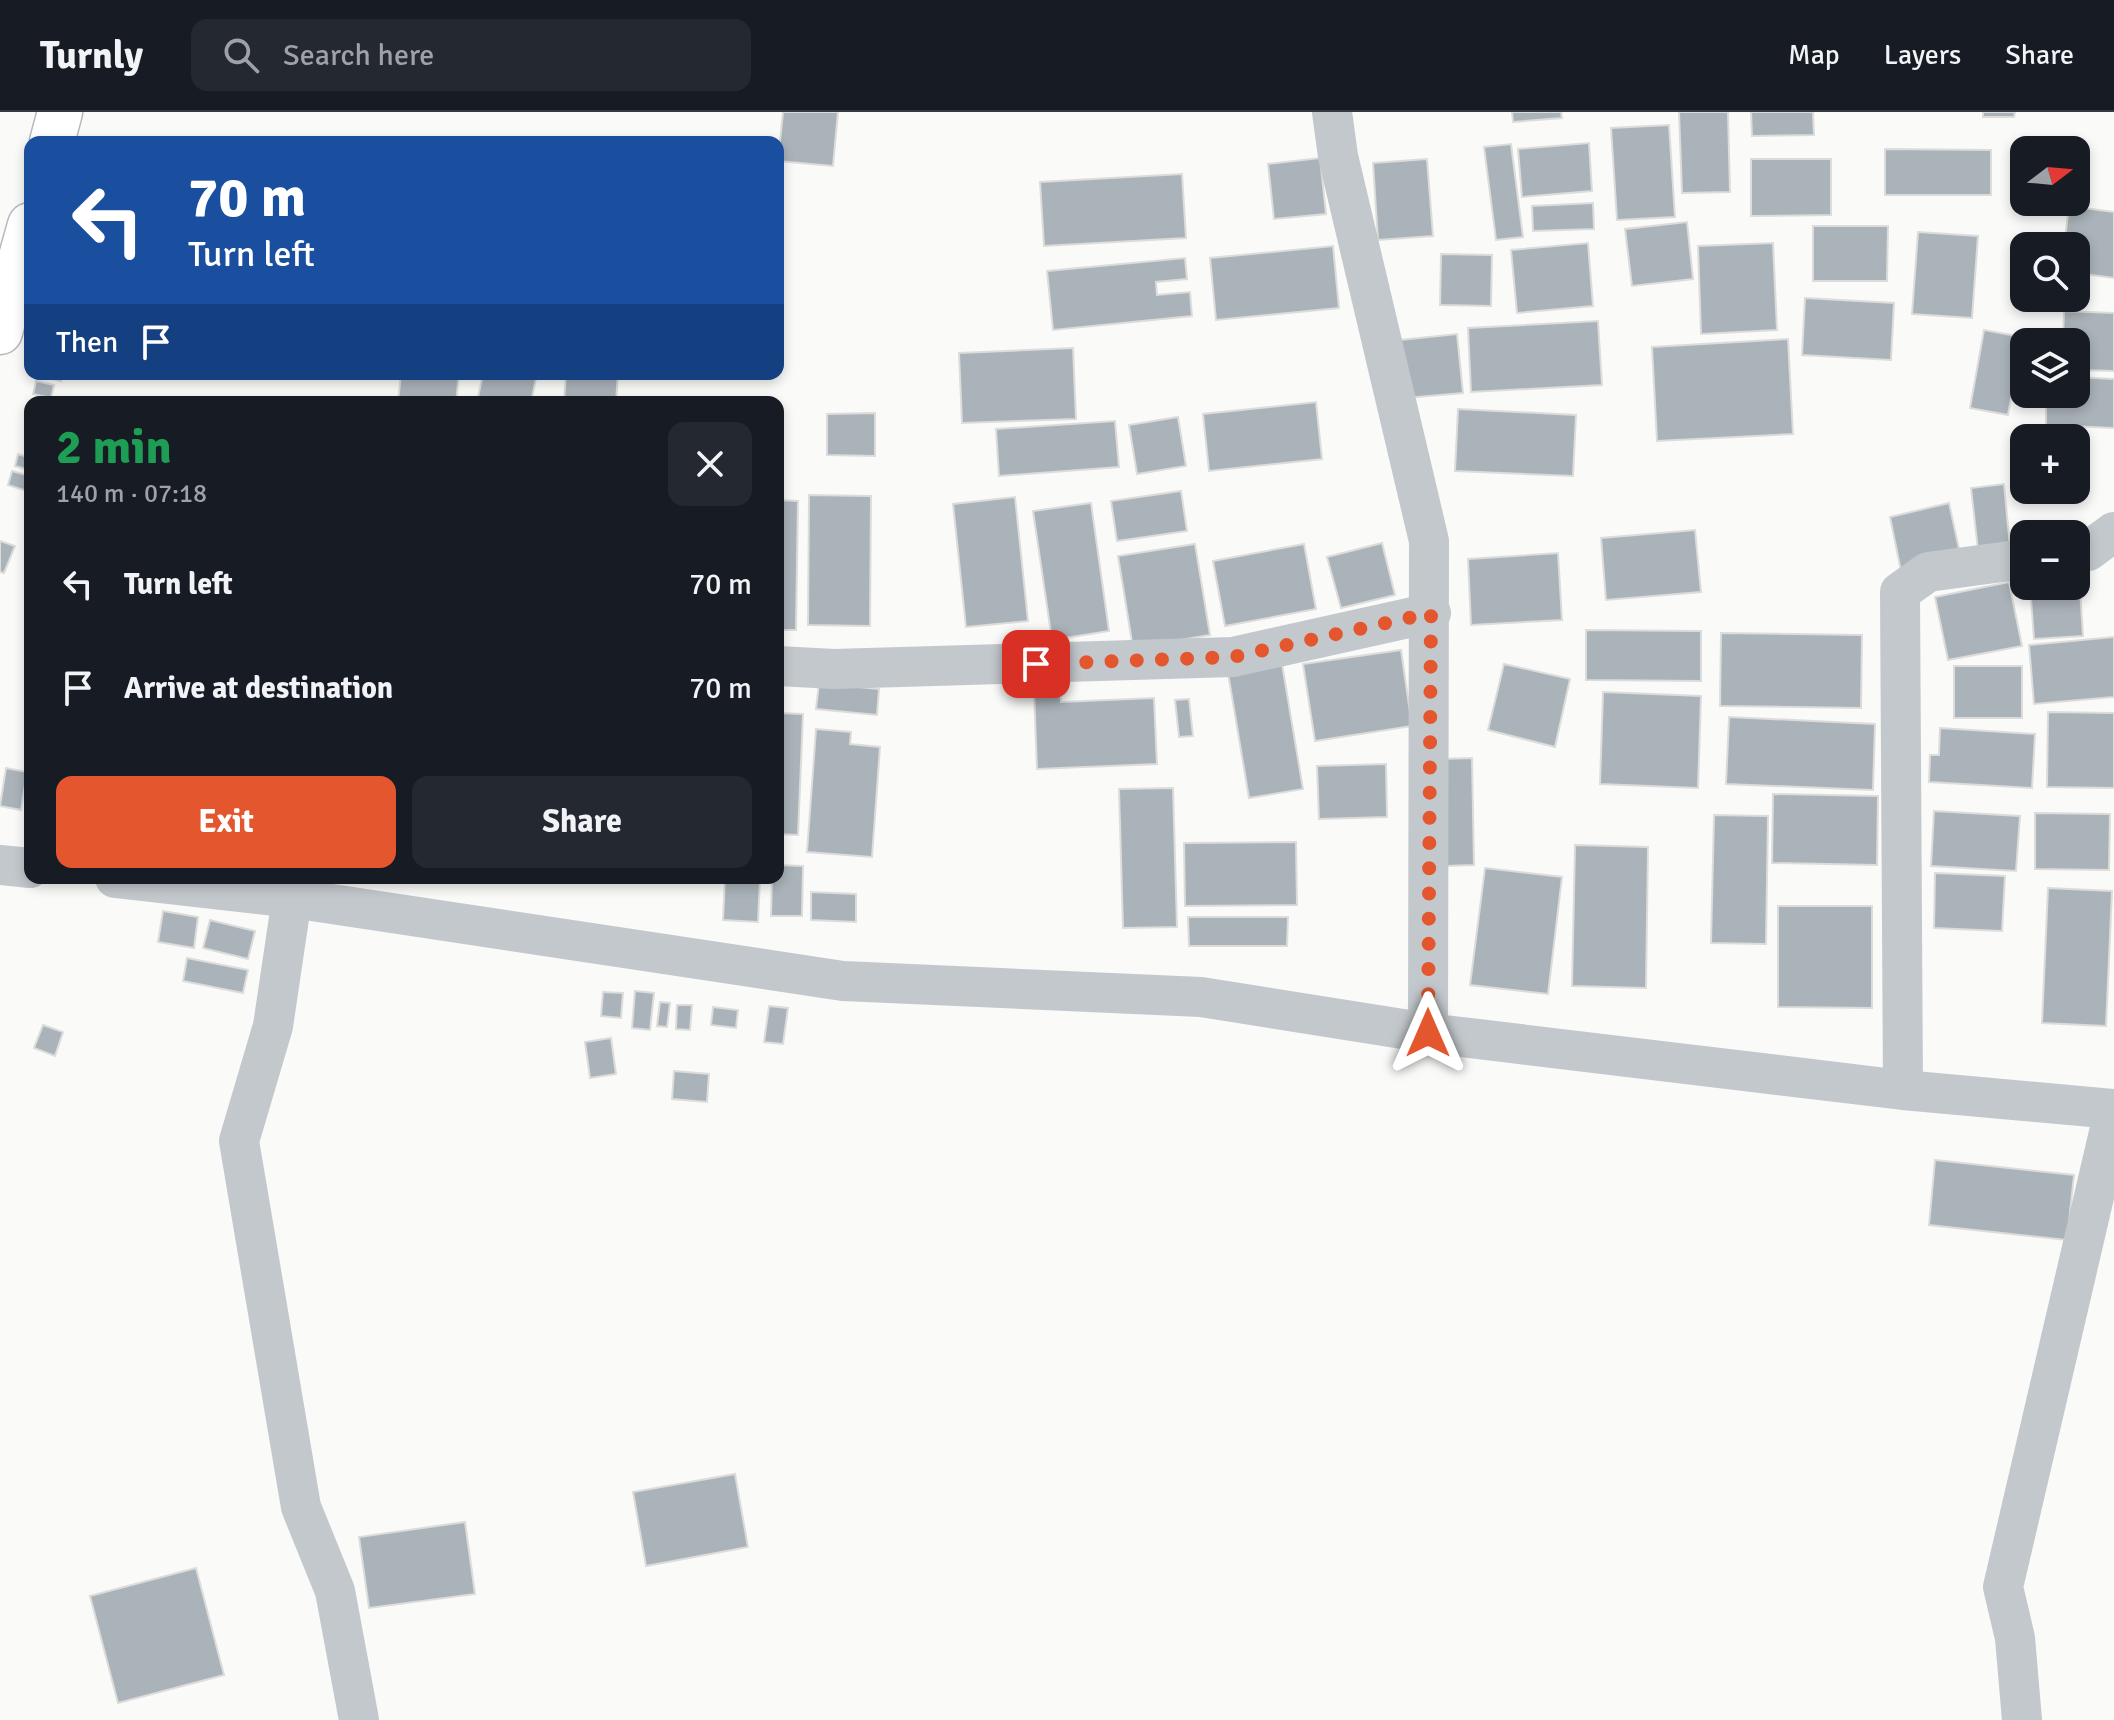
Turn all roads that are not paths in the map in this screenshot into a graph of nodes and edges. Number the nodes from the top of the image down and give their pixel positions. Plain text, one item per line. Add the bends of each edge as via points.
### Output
1 (60, 112) edge
2 (1332, 112) edge
3 (54, 136) edge
4 (24, 246) edge
5 (0, 332) edge
6 (2114, 532) edge
7 (2090, 550) edge
8 (2010, 561) edge
9 (1431, 613) junction
10 (784, 666) edge
11 (0, 865) edge
12 (24, 867) edge
13 (168, 884) edge
14 (292, 898) junction
15 (1428, 1033) junction
16 (1903, 1090) junction
17 (2114, 1110) edge
18 (359, 1720) edge
19 (2022, 1720) edge

1 - 3 highway
2 - 9 street via 1429,541
4 - 5 highway
6 - 7 street
8 - 16 street via 1928,572 1900,592
9 - 10 street via 1233,657
9 - 15 street
11 - 12 street
13 - 14 street
14 - 15 street via 843,981 1201,997
14 - 18 street via 273,1026 239,1141 301,1507 335,1591
15 - 16 street
16 - 17 street
17 - 19 street via 2003,1587 2015,1638

